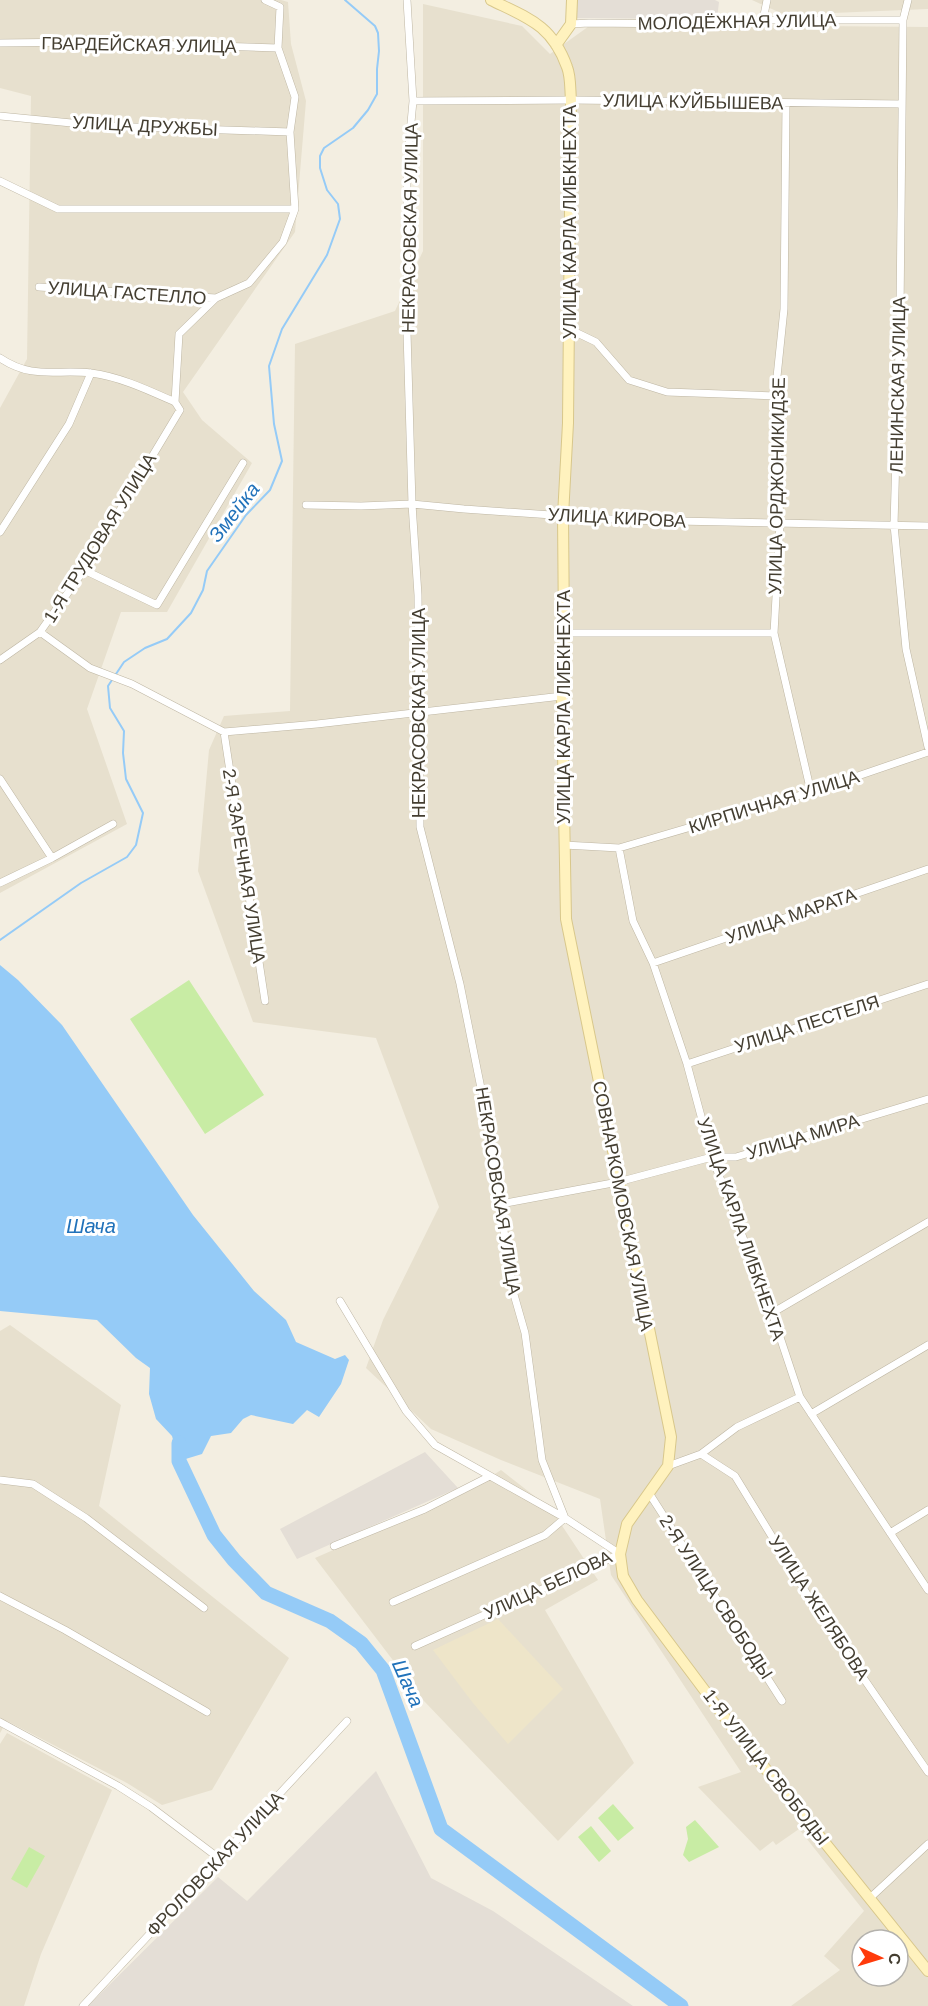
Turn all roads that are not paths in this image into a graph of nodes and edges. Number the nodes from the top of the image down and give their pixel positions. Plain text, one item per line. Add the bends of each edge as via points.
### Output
1 (265, 0) edge
2 (407, 0) edge
3 (491, 0) edge
4 (572, 0) edge
5 (767, 0) edge
6 (908, 0) edge
7 (763, 20) junction
8 (903, 20) junction
9 (571, 24) junction
10 (0, 43) edge
11 (556, 45) junction
12 (278, 48) junction
13 (571, 100) junction
14 (413, 101) junction
15 (786, 104) junction
16 (902, 104) junction
17 (0, 116) edge
18 (290, 132) junction
19 (0, 181) edge
20 (295, 209) junction
21 (39, 288) dead end
22 (216, 298) junction
23 (569, 329) junction
24 (0, 358) edge
25 (91, 373) junction
26 (775, 396) junction
27 (176, 402) junction
28 (243, 463) dead end
29 (412, 504) junction
30 (306, 505) dead end
31 (562, 516) junction
32 (780, 524) junction
33 (894, 525) junction
34 (928, 526) edge
35 (0, 532) edge
36 (84, 570) junction
37 (40, 632) junction
38 (564, 633) junction
39 (774, 633) junction
40 (0, 660) edge
41 (562, 696) junction
42 (418, 712) junction
43 (224, 732) junction
44 (928, 747) edge
45 (928, 752) edge
46 (0, 779) edge
47 (811, 792) junction
48 (113, 824) dead end
49 (564, 845) junction
50 (619, 848) junction
51 (52, 858) junction
52 (928, 869) edge
53 (0, 884) edge
54 (653, 963) junction
55 (928, 984) edge
56 (265, 1001) dead end
57 (687, 1064) junction
58 (928, 1100) edge
59 (712, 1157) junction
60 (618, 1182) junction
61 (501, 1204) junction
62 (928, 1222) edge
63 (340, 1301) dead end
64 (772, 1313) junction
65 (928, 1345) edge
66 (801, 1397) junction
67 (811, 1414) junction
68 (701, 1454) junction
69 (668, 1466) junction
70 (490, 1476) junction
71 (0, 1480) edge
72 (649, 1493) junction
73 (928, 1510) edge
74 (565, 1518) junction
75 (890, 1533) junction
76 (334, 1546) dead end
77 (620, 1554) junction
78 (928, 1590) edge
79 (0, 1596) edge
80 (393, 1602) dead end
81 (204, 1608) dead end
82 (415, 1646) dead end
83 (782, 1701) dead end
84 (207, 1712) dead end
85 (347, 1721) dead end
86 (0, 1722) edge
87 (928, 1772) edge
88 (928, 1844) edge
89 (220, 1859) junction
90 (870, 1898) junction
91 (928, 1971) edge
92 (83, 2006) edge

1 - 12 street via 280,7
2 - 14 street, НЕКРАСОВСКАЯ УЛИЦА
3 - 11 street, УЛИЦА КАРЛА ЛИБКНЕХТА via 530,19
4 - 9 street
5 - 7 street
6 - 8 street, ЛЕНИНСКАЯ УЛИЦА
7 - 8 street, МОЛОДЁЖНАЯ УЛИЦА
7 - 9 street, МОЛОДЁЖНАЯ УЛИЦА
8 - 16 street, ЛЕНИНСКАЯ УЛИЦА
9 - 11 street
10 - 12 street, ГВАРДЕЙСКАЯ УЛИЦА
11 - 13 street, УЛИЦА КАРЛА ЛИБКНЕХТА via 568,69
12 - 18 street via 295,97
13 - 14 street, УЛИЦА КУЙБЫШЕВА
13 - 15 street, УЛИЦА КУЙБЫШЕВА
13 - 23 street, УЛИЦА КАРЛА ЛИБКНЕХТА
14 - 29 street, НЕКРАСОВСКАЯ УЛИЦА via 407,166
15 - 16 street, УЛИЦА КУЙБЫШЕВА
15 - 26 street, УЛИЦА ОРДЖОНИКИДЗЕ via 784,309
16 - 33 street, ЛЕНИНСКАЯ УЛИЦА
17 - 18 street, УЛИЦА ДРУЖБЫ via 102,126
18 - 20 street
19 - 20 street via 58,209
20 - 22 street via 283,242 249,283
21 - 22 street, УЛИЦА ГАСТЕЛЛО
22 - 27 street via 179,334
23 - 26 street via 596,342 629,381 667,392
23 - 31 street, УЛИЦА КАРЛА ЛИБКНЕХТА
24 - 25 street via 34,372
25 - 27 street via 135,383
25 - 35 street via 69,424
26 - 32 street, УЛИЦА ОРДЖОНИКИДЗЕ
27 - 36 street, 1-Я ТРУДОВАЯ УЛИЦА via 180,410
28 - 36 street via 157,605
29 - 30 street, УЛИЦА КИРОВА
29 - 31 street, УЛИЦА КИРОВА
29 - 42 street, НЕКРАСОВСКАЯ УЛИЦА via 418,595
31 - 32 street, УЛИЦА КИРОВА
31 - 38 street, УЛИЦА КАРЛА ЛИБКНЕХТА
32 - 33 street, УЛИЦА КИРОВА
32 - 39 street, УЛИЦА ОРДЖОНИКИДЗЕ
33 - 34 street, УЛИЦА КИРОВА
33 - 44 street, ЛЕНИНСКАЯ УЛИЦА via 906,649
36 - 37 street, 1-Я ТРУДОВАЯ УЛИЦА
37 - 40 street, 1-Я ТРУДОВАЯ УЛИЦА
37 - 43 street via 95,671 132,684
38 - 39 street
38 - 41 street, УЛИЦА КАРЛА ЛИБКНЕХТА
39 - 47 street, УЛИЦА ОРДЖОНИКИДЗЕ
41 - 42 street
41 - 49 street, УЛИЦА КАРЛА ЛИБКНЕХТА
42 - 43 street
42 - 61 street, НЕКРАСОВСКАЯ УЛИЦА via 420,827 460,984
43 - 56 street, 2-Я ЗАРЕЧНАЯ УЛИЦА
45 - 47 street, КИРПИЧНАЯ УЛИЦА
46 - 51 street
47 - 50 street, КИРПИЧНАЯ УЛИЦА
48 - 51 street
49 - 50 street, УЛИЦА КАРЛА ЛИБКНЕХТА
49 - 60 street, СОВНАРКОМОВСКАЯ УЛИЦА via 566,919
50 - 54 street, УЛИЦА КАРЛА ЛИБКНЕХТА via 633,921
51 - 53 street
52 - 54 street, УЛИЦА МАРАТА
54 - 57 street, УЛИЦА КАРЛА ЛИБКНЕХТА
55 - 57 street, УЛИЦА ПЕСТЕЛЯ
57 - 59 street, УЛИЦА КАРЛА ЛИБКНЕХТА
58 - 59 street, УЛИЦА МИРА via 736,1157
59 - 60 street, УЛИЦА МИРА
59 - 64 street, УЛИЦА КАРЛА ЛИБКНЕХТА
60 - 61 street, УЛИЦА МИРА
60 - 69 street, СОВНАРКОМОВСКАЯ УЛИЦА via 671,1437
61 - 74 street, НЕКРАСОВСКАЯ УЛИЦА via 513,1291 525,1333 542,1460
62 - 64 street
63 - 70 street, УЛИЦА БЕЛОВА via 406,1411 435,1445
64 - 66 street, УЛИЦА КАРЛА ЛИБКНЕХТА
65 - 67 street
66 - 67 street, УЛИЦА КАРЛА ЛИБКНЕХТА
66 - 68 street via 737,1427
67 - 75 street, УЛИЦА КАРЛА ЛИБКНЕХТА
68 - 69 street
68 - 87 street, УЛИЦА ЖЕЛЯБОВА via 735,1476 818,1612
69 - 72 street, СОВНАРКОМОВСКАЯ УЛИЦА
70 - 74 street, УЛИЦА БЕЛОВА
70 - 76 street via 424,1509
71 - 81 street via 33,1484 86,1518
72 - 77 street, СОВНАРКОМОВСКАЯ УЛИЦА via 627,1524
72 - 83 street, 2-Я УЛИЦА СВОБОДЫ
73 - 75 street
74 - 77 street, УЛИЦА БЕЛОВА
74 - 80 street via 545,1535
75 - 78 street, УЛИЦА КАРЛА ЛИБКНЕХТА
77 - 82 street, УЛИЦА БЕЛОВА
77 - 90 street, 1-Я УЛИЦА СВОБОДЫ via 623,1576 637,1600 732,1727
79 - 84 street
85 - 89 street, ФРОЛОВСКАЯ УЛИЦА
86 - 89 street via 118,1786
88 - 90 street
89 - 92 street, ФРОЛОВСКАЯ УЛИЦА
90 - 91 street, 1-Я УЛИЦА СВОБОДЫ

